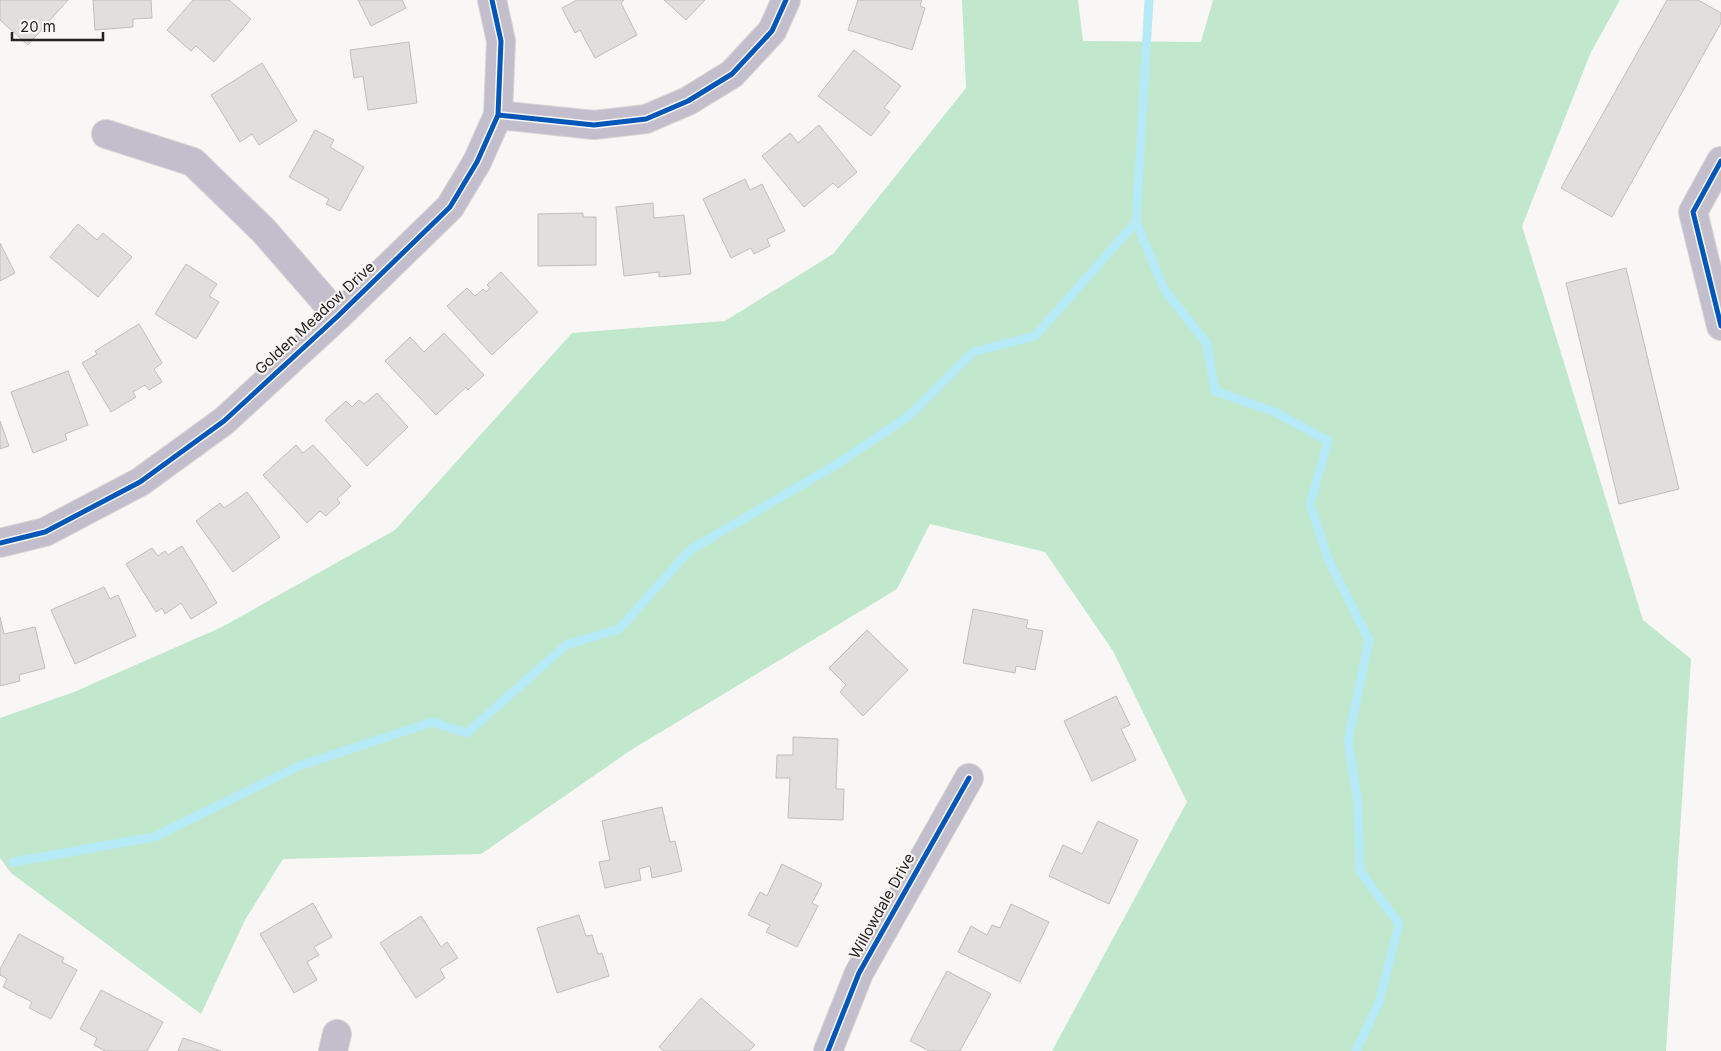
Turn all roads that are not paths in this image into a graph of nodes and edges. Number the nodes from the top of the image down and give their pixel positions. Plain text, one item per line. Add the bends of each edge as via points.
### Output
1 (492, 0) edge
2 (786, 0) edge
3 (498, 115) junction
4 (106, 134) dead end
5 (1721, 162) edge
6 (338, 316) junction
7 (1721, 326) edge
8 (0, 543) edge
9 (969, 778) dead end
10 (828, 1051) edge

1 - 3 street, Golden Meadow Drive via 501,41
2 - 3 street via 772,31 732,74 688,101 646,118 594,125
3 - 6 street, Golden Meadow Drive via 478,162 450,207
4 - 6 street via 193,162 264,231
5 - 7 street via 1693,212
6 - 8 street, Golden Meadow Drive via 224,421 140,482 46,532
9 - 10 street, Willowdale Drive via 859,973

